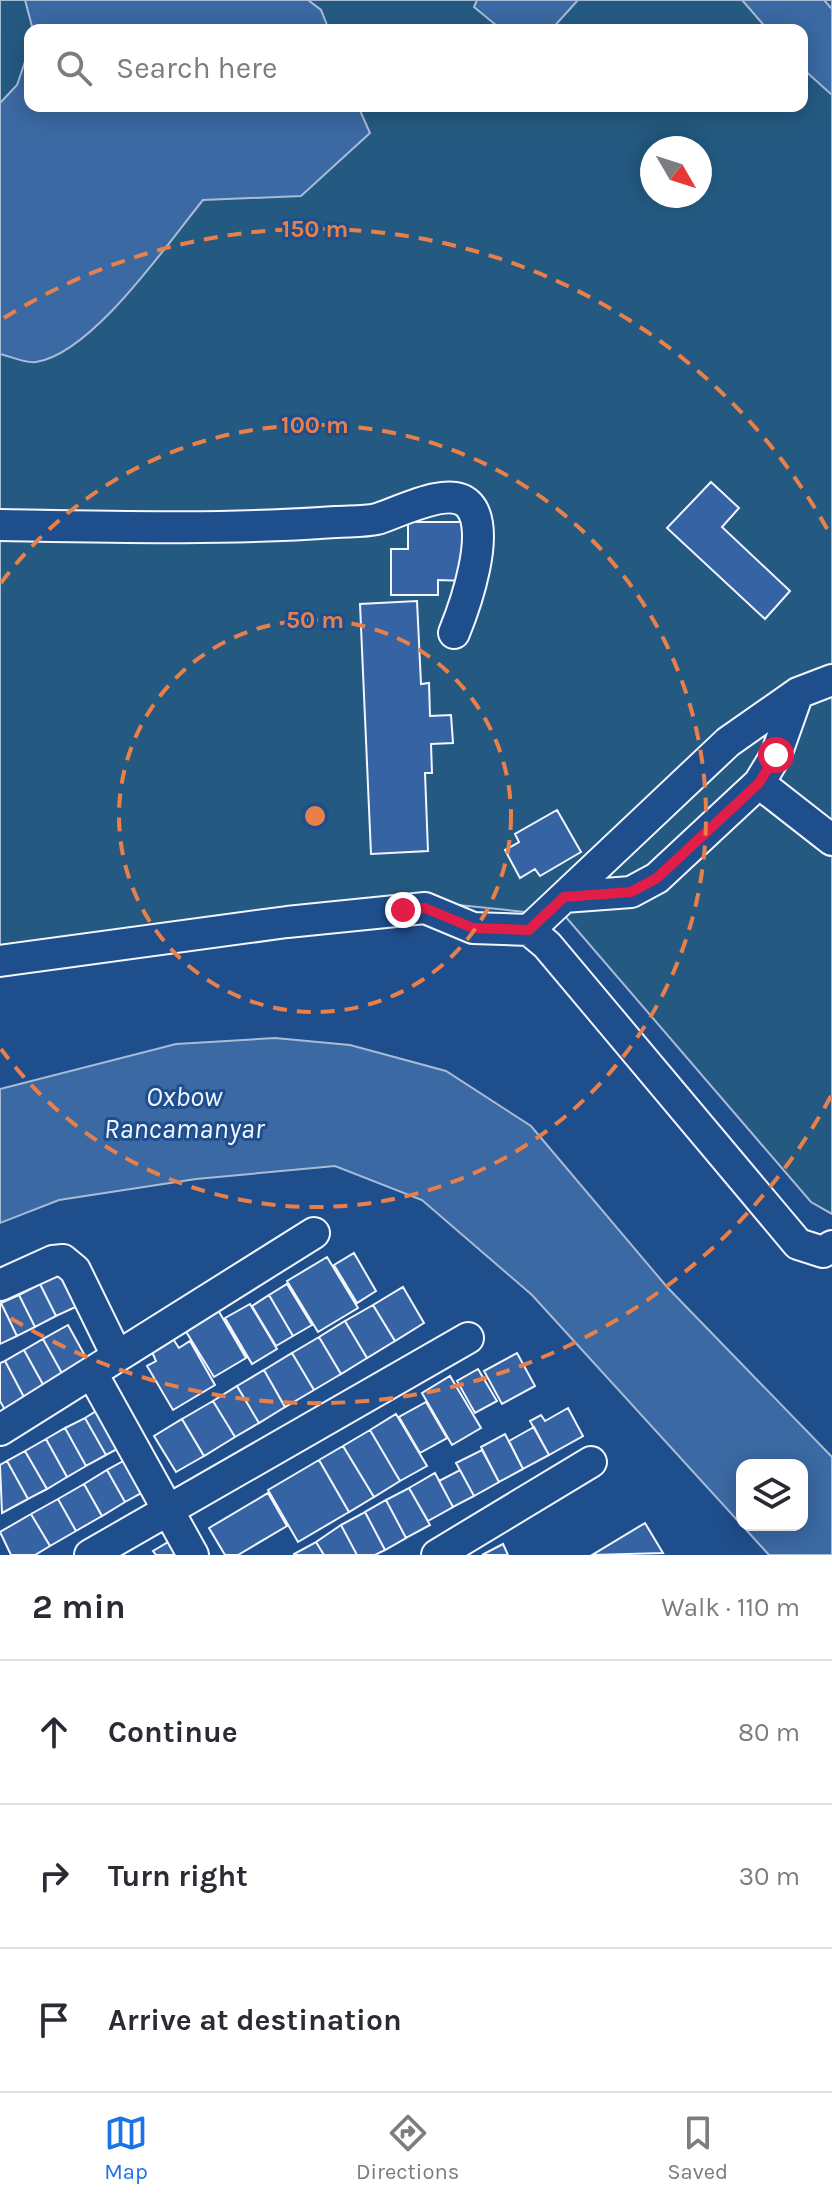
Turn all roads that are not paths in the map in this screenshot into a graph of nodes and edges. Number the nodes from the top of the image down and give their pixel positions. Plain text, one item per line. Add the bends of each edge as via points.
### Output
1 (0, 525) edge
2 (454, 633) dead end
3 (832, 680) edge
4 (798, 693) junction
5 (759, 783) junction
6 (832, 840) edge
7 (564, 897) junction
8 (529, 930) junction
9 (0, 961) edge
10 (314, 1233) dead end
11 (832, 1246) edge
12 (0, 1285) edge
13 (468, 1338) dead end
14 (117, 1356) junction
15 (93, 1375) junction
16 (0, 1430) edge
17 (591, 1462) dead end
18 (169, 1511) junction
19 (90, 1555) edge
20 (193, 1555) edge
21 (437, 1555) edge

1 - 2 street via 233,529 375,519 423,500 460,499 470,505 478,523 471,590
3 - 4 street
4 - 5 street via 776,755
4 - 7 street via 728,742
5 - 6 street
5 - 7 street via 657,878 631,892
7 - 8 street
8 - 9 street via 473,928 425,908
8 - 11 street via 798,1244 823,1252
10 - 14 street
12 - 14 street via 63,1260 75,1270
13 - 18 street
14 - 15 street
15 - 16 street
15 - 18 street
17 - 21 street
18 - 19 street
18 - 20 street

